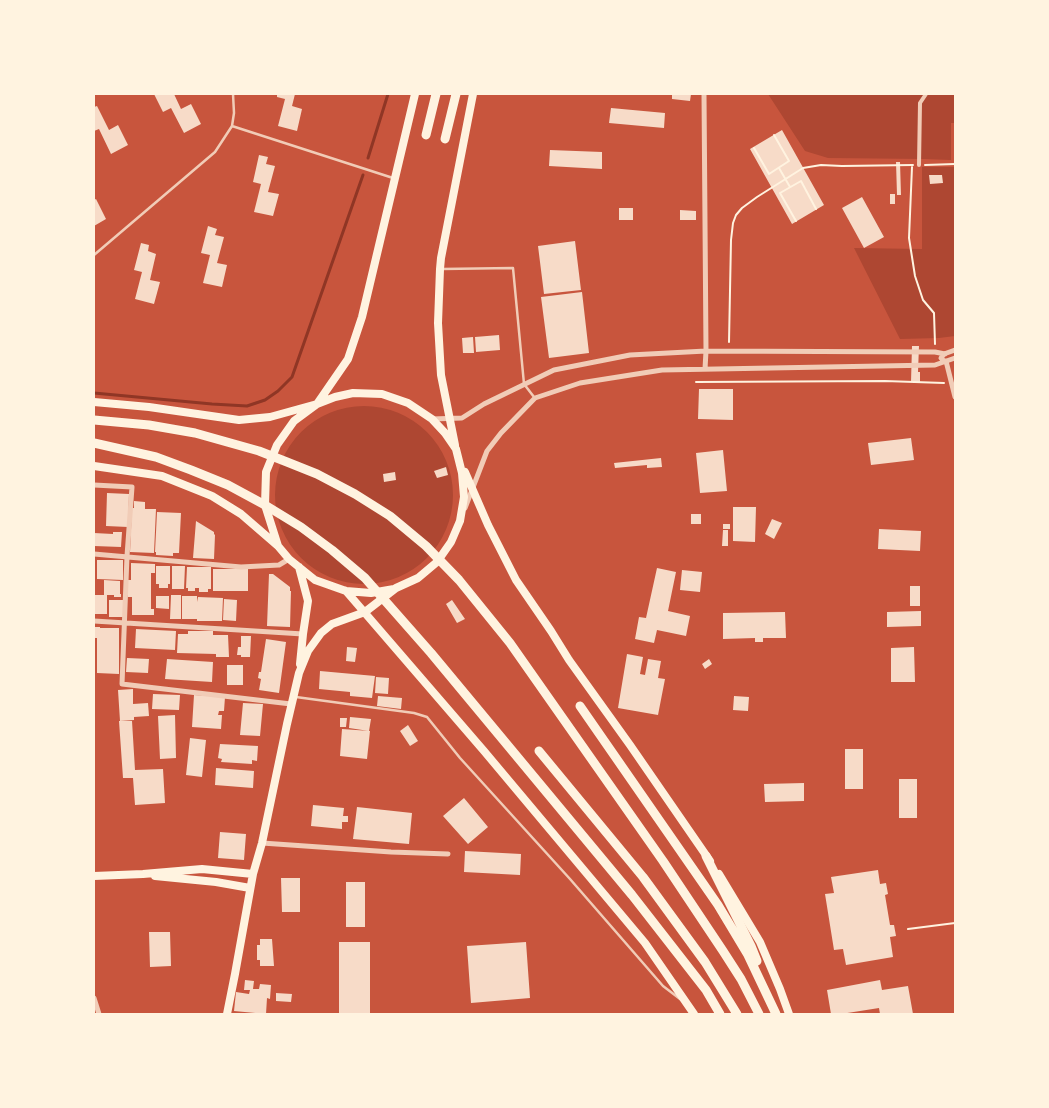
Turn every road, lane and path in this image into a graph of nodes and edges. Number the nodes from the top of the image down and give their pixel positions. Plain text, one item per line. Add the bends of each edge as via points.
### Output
1 (232, 94) edge
2 (415, 94) edge
3 (436, 94) edge
4 (456, 94) edge
5 (472, 94) edge
6 (704, 94) edge
7 (926, 94) edge
8 (232, 126) junction
9 (426, 135) dead end
10 (774, 135) dead end
11 (445, 139) dead end
12 (754, 148) dead end
13 (955, 164) edge
14 (912, 165) junction
15 (919, 165) junction
16 (779, 168) junction
17 (394, 178) junction
18 (785, 179) junction
19 (790, 187) junction
20 (816, 209) dead end
21 (796, 222) dead end
22 (94, 255) edge
23 (440, 269) junction
24 (955, 350) edge
25 (706, 351) junction
26 (729, 352) junction
27 (935, 352) junction
28 (945, 354) junction
29 (955, 358) edge
30 (946, 362) junction
31 (705, 370) junction
32 (696, 382) dead end
33 (524, 384) junction
34 (943, 384) dead end
35 (955, 397) edge
36 (535, 398) junction
37 (94, 402) edge
38 (318, 404) junction
39 (449, 418) junction
40 (432, 419) junction
41 (94, 420) edge
42 (94, 443) edge
43 (456, 449) junction
44 (94, 466) edge
45 (94, 485) edge
46 (472, 489) junction
47 (460, 521) junction
48 (278, 546) junction
49 (94, 554) edge
50 (127, 556) junction
51 (289, 559) junction
52 (299, 568) junction
53 (396, 588) junction
54 (346, 591) junction
55 (364, 612) junction
56 (94, 621) edge
57 (124, 623) junction
58 (303, 634) junction
59 (299, 673) junction
60 (292, 700) junction
61 (580, 706) dead end
62 (540, 751) dead end
63 (262, 843) junction
64 (448, 854) dead end
65 (706, 856) junction
66 (143, 874) junction
67 (253, 874) junction
68 (94, 876) edge
69 (250, 888) junction
70 (955, 923) edge
71 (908, 929) dead end
72 (94, 998) edge
73 (687, 1004) junction
74 (775, 1011) edge
75 (99, 1014) edge
76 (227, 1014) edge
77 (694, 1014) edge
78 (720, 1014) edge
79 (737, 1014) edge
80 (759, 1014) edge
81 (789, 1014) edge

1 - 8 lane
2 - 17 main road
3 - 9 highway
4 - 11 highway
5 - 23 main road
6 - 25 street
7 - 15 street via 920,102
8 - 17 lane
8 - 22 lane via 215,152
10 - 16 path via 790,161
12 - 16 path via 769,174
13 - 15 path
14 - 15 path
14 - 18 path via 821,165 803,168
14 - 27 path via 909,238 923,300 934,313
16 - 18 path
17 - 38 main road via 362,317 348,358
18 - 19 path
18 - 26 path via 742,208 732,223
19 - 20 path via 801,181
19 - 21 path via 780,193
23 - 33 lane via 513,268
23 - 39 main road via 438,323 441,375
24 - 28 street
25 - 26 street
25 - 31 street
25 - 33 street via 630,355 554,370
26 - 27 street
27 - 28 street
28 - 30 street via 941,358
29 - 30 street
30 - 31 street
30 - 35 street
31 - 36 street via 662,370 580,383
32 - 34 path via 885,380
33 - 36 lane
33 - 39 street via 462,418
36 - 46 street via 487,451
37 - 38 main road via 239,420 270,417
38 - 40 main road via 353,393 382,394 408,403
38 - 48 main road via 294,421 277,444 266,472 265,504
39 - 40 street
39 - 43 main road
40 - 43 main road
41 - 80 highway via 195,433 259,451 317,474 355,494 390,516 426,546 459,580 504,636 662,861 741,979
42 - 78 highway via 156,457 228,485 293,522 364,578 431,653 632,895 706,990
43 - 46 main road
43 - 47 main road via 464,497
44 - 48 main road via 162,476 212,496 242,514
45 - 50 street via 132,487
46 - 47 street
46 - 65 main road via 516,580
47 - 53 main road via 437,562 418,578
48 - 51 main road
49 - 50 street
50 - 51 street via 241,567 280,565
50 - 57 street
51 - 52 main road
52 - 54 main road via 315,580
52 - 58 main road via 308,601
53 - 54 main road via 371,593
53 - 55 main road
54 - 55 main road
55 - 59 main road via 332,624 321,633 308,651
55 - 73 main road via 645,943
56 - 57 street
57 - 58 street
57 - 60 street via 122,684
58 - 59 main road
59 - 60 main road
60 - 63 main road
60 - 73 lane via 427,717 663,986
61 - 74 highway via 718,905 748,955
62 - 79 highway via 643,877 705,962
63 - 64 street
63 - 67 main road
65 - 74 highway via 751,946
65 - 81 main road via 760,942
66 - 67 main road via 202,869
66 - 68 main road
66 - 69 main road
67 - 69 main road
69 - 76 main road
70 - 71 path
72 - 75 street
73 - 77 main road

